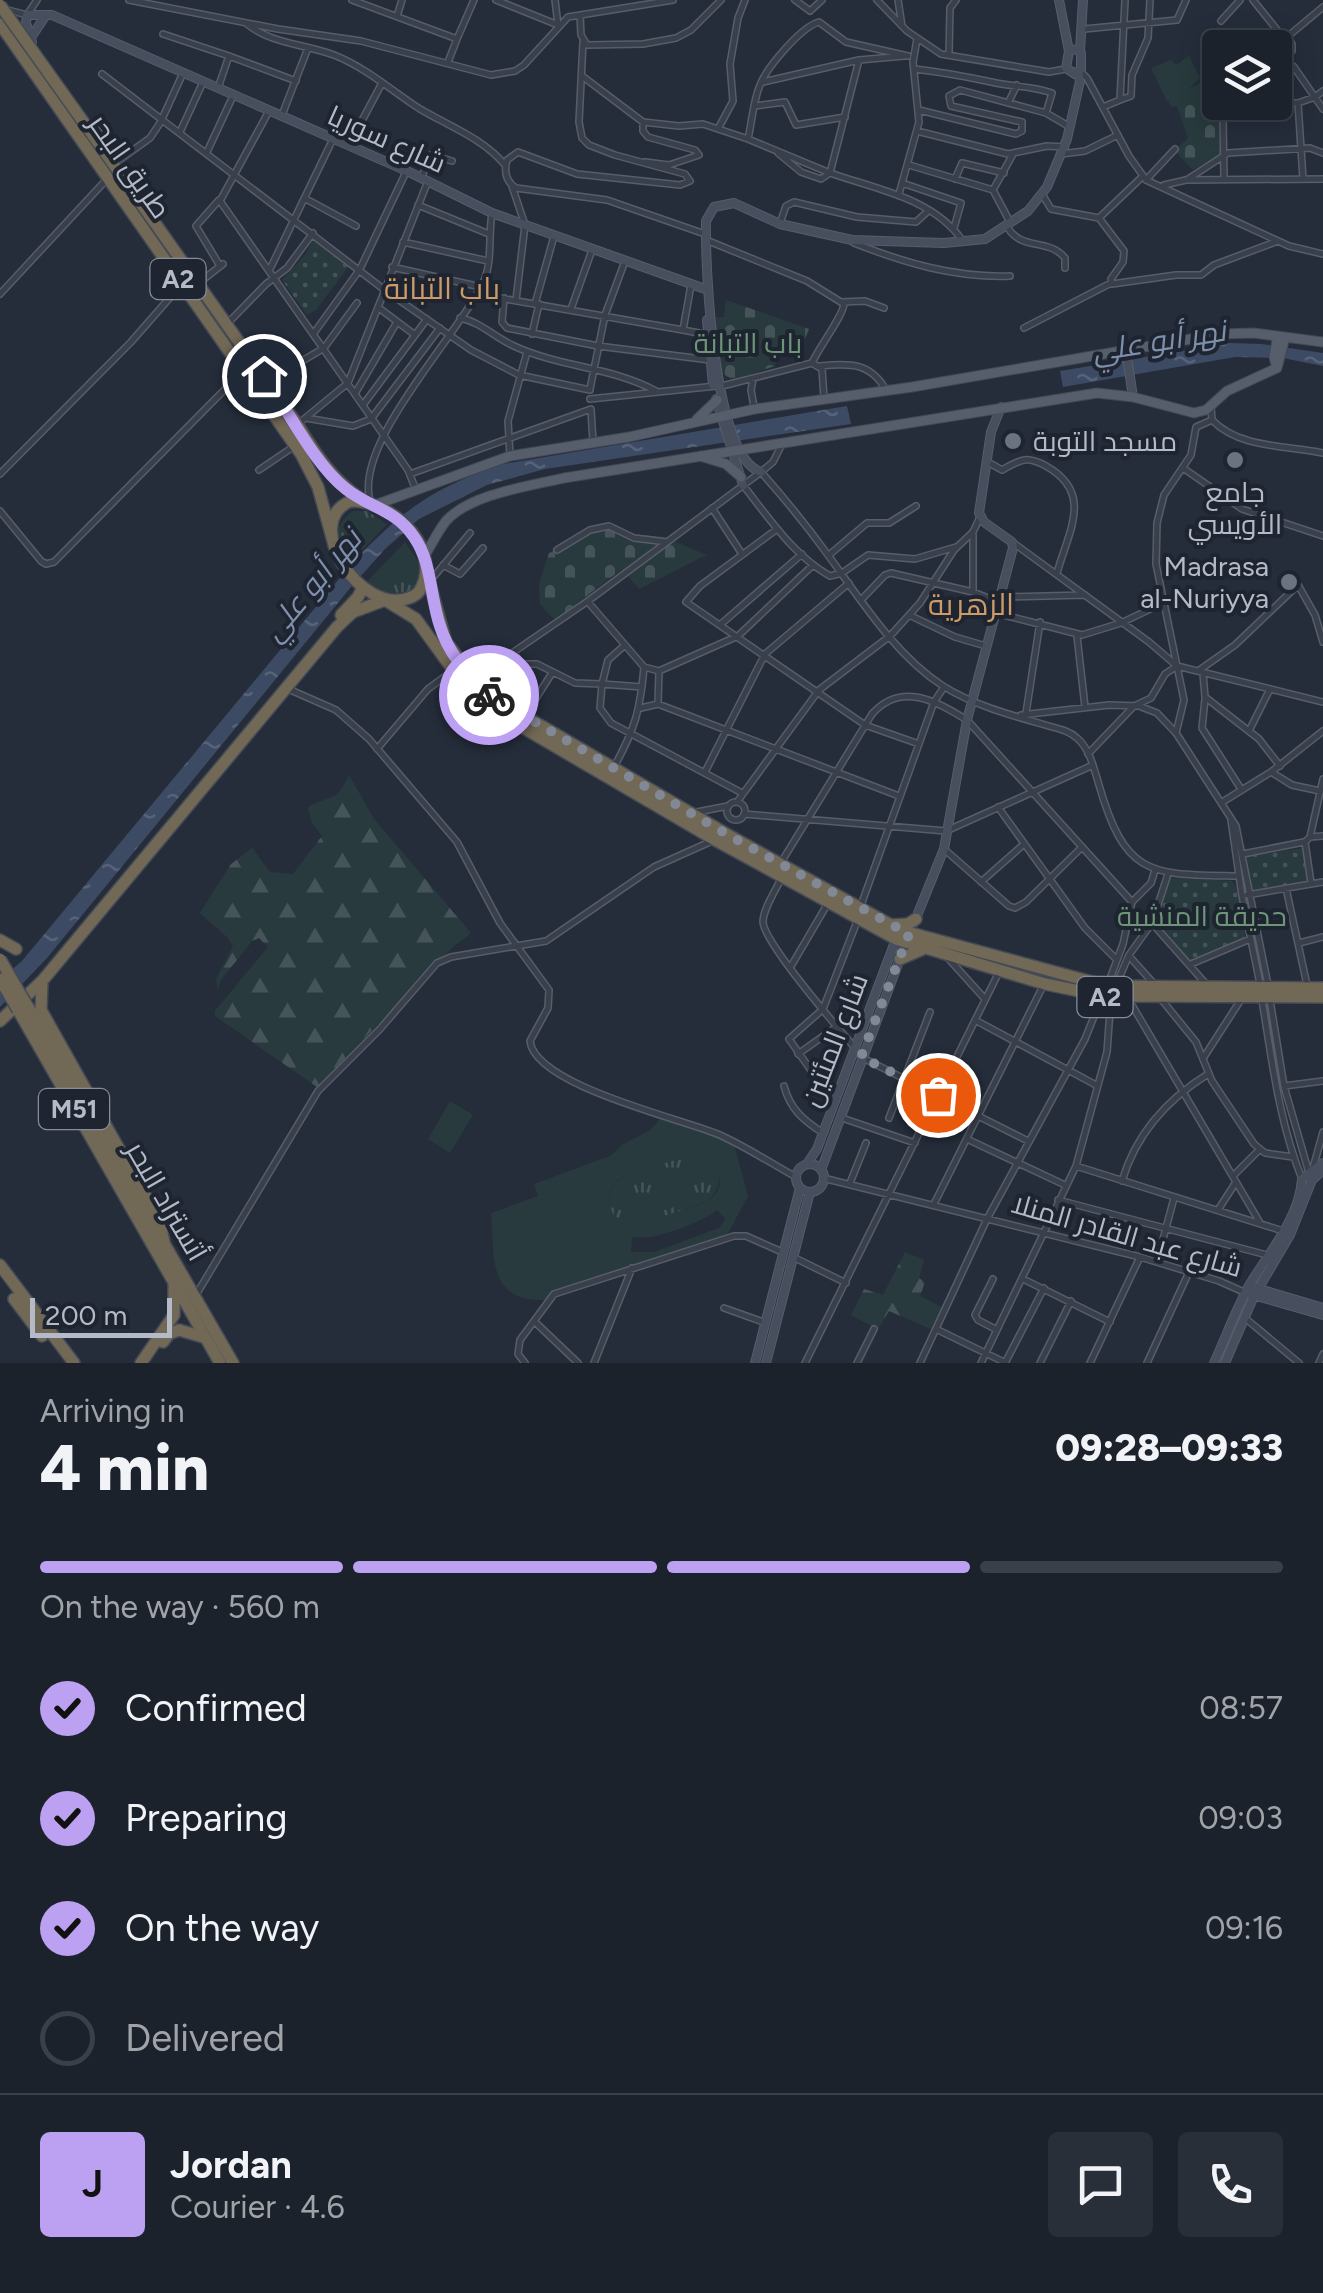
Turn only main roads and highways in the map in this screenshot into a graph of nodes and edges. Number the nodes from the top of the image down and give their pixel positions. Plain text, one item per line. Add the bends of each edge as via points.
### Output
1 (4, 8) edge
2 (3, 29) edge
3 (114, 168) junction
4 (1280, 343) junction
5 (1323, 344) edge
6 (1127, 355) junction
7 (717, 400) road end
8 (1194, 413) junction
9 (727, 420) junction
10 (688, 424) junction
11 (1198, 424) road end
12 (698, 455) junction
13 (742, 481) road end
14 (370, 503) junction
15 (334, 545) junction
16 (425, 555) junction
17 (428, 576) junction
18 (362, 587) junction
19 (385, 600) junction
20 (283, 688) junction
21 (520, 718) junction
22 (858, 914) junction
23 (916, 919) road end
24 (900, 934) junction
25 (0, 940) edge
26 (924, 948) junction
27 (16, 949) road end
28 (900, 959) road end
29 (0, 961) edge
30 (0, 979) edge
31 (43, 980) junction
32 (1323, 988) edge
33 (1109, 992) junction
34 (1158, 992) junction
35 (1265, 992) junction
36 (1323, 997) edge
37 (20, 998) junction
38 (40, 1010) junction
39 (1, 1017) edge
40 (134, 1204) junction
41 (164, 1247) junction
42 (0, 1266) edge
43 (0, 1279) edge
44 (173, 1281) junction
45 (207, 1340) junction
46 (64, 1363) edge
47 (74, 1363) edge
48 (144, 1363) edge
49 (220, 1363) edge
50 (233, 1363) edge

1 - 3 highway, طريق البحر / A2, bridge
2 - 3 highway, طريق البحر / A2
3 - 14 highway, طريق البحر / A2 via 302,421 324,466
3 - 15 highway, طريق البحر / A2 via 182,284 296,445 318,487
4 - 5 main road
4 - 6 main road via 1221,339
4 - 8 main road via 1277,363
5 - 6 main road via 1230,333
6 - 9 main road
6 - 9 main road via 756,410
7 - 10 main road
8 - 11 main road
8 - 12 main road via 1097,393
9 - 10 main road
10 - 14 main road via 510,456
12 - 13 main road via 726,464
12 - 16 main road via 493,495 448,519
14 - 15 highway via 351,501 337,511
14 - 16 highway, A2 via 394,516
15 - 18 highway, A2 via 342,567
16 - 17 highway, A2
17 - 19 highway via 417,594
17 - 21 highway, A2 via 446,642 473,680
18 - 19 highway, A2
18 - 20 highway
19 - 20 highway via 353,612
19 - 21 highway, A2 via 416,619 474,700
20 - 31 highway
20 - 37 highway
21 - 22 highway, A2
21 - 22 highway, A2 via 715,840
22 - 24 highway, A2
23 - 24 highway
24 - 26 highway, A2
24 - 33 highway, A2
25 - 27 highway
26 - 28 highway
26 - 33 highway, A2 via 1045,984
29 - 40 highway, أتستراد البحر / M51, bridge
30 - 40 highway, أتستراد البحر / M51, bridge
31 - 37 highway
31 - 38 highway
32 - 35 highway, A2
33 - 34 highway, A2
33 - 34 highway, A2
34 - 35 highway, A2
34 - 35 highway, A2
35 - 36 highway, A2
37 - 38 highway
37 - 39 highway
38 - 41 highway via 160,1222
40 - 41 highway, أتستراد البحر / M51
40 - 44 highway, أتستراد البحر / M51
41 - 50 highway, أتستراد البحر / M51
42 - 47 highway
43 - 46 highway
44 - 45 highway, أتستراد البحر / M51
44 - 48 highway via 174,1316
45 - 48 highway via 176,1331
45 - 49 highway, أتستراد البحر / M51

